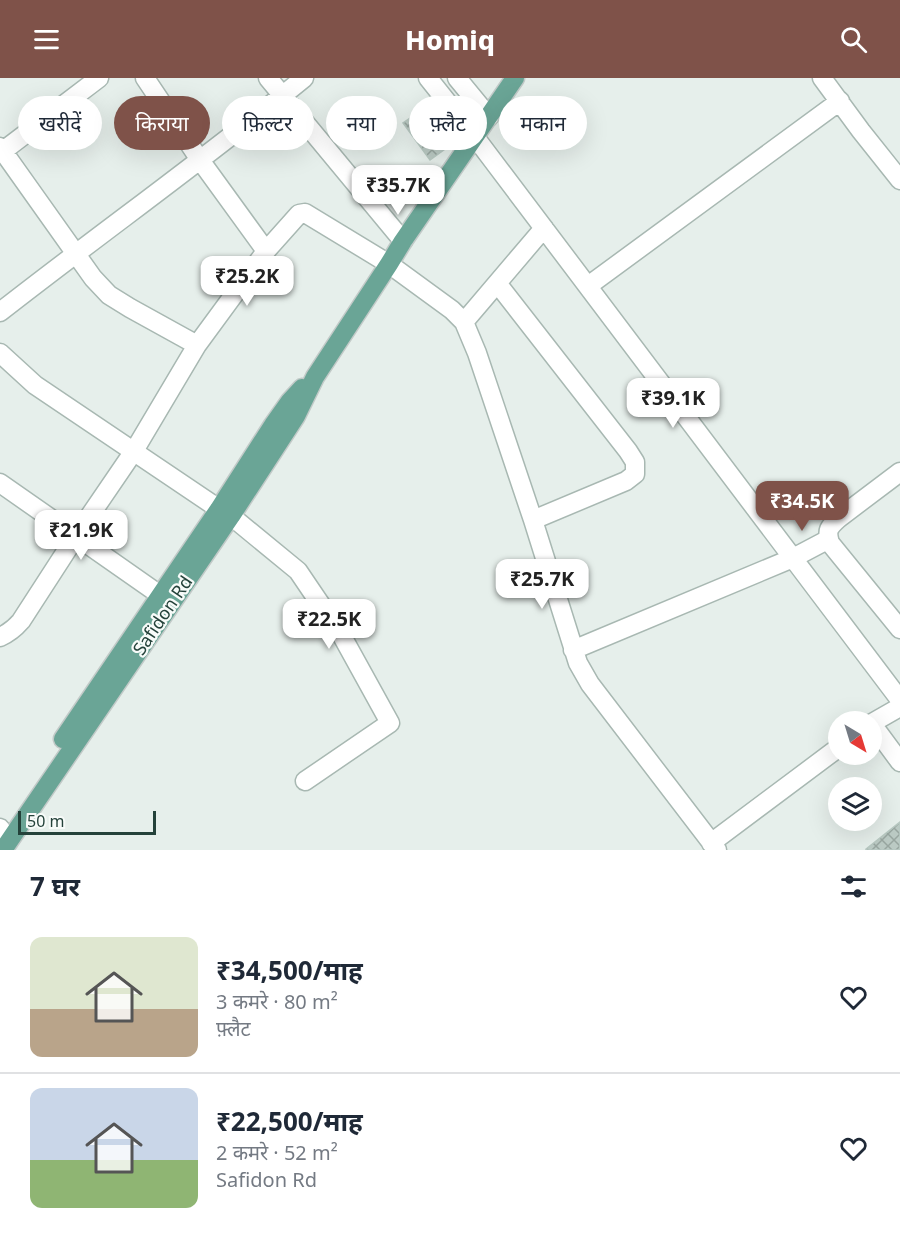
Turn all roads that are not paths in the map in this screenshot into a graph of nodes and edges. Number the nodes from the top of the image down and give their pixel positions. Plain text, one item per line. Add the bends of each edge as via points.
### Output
1 (99, 78) edge
2 (145, 78) edge
3 (268, 78) edge
4 (304, 78) edge
5 (428, 78) edge
6 (457, 78) edge
7 (515, 78) edge
8 (822, 78) edge
9 (282, 96) joint
10 (442, 96) edge
11 (840, 101) junction
12 (489, 117) junction
13 (487, 120) edge
14 (314, 135) edge
15 (222, 143) edge
16 (1, 149) edge
17 (466, 150) edge
18 (485, 150) edge
19 (200, 160) junction
20 (900, 180) edge
21 (544, 228) junction
22 (402, 241) junction
23 (266, 250) junction
24 (75, 253) junction
25 (388, 264) junction
26 (497, 283) junction
27 (588, 286) junction
28 (0, 312) edge
29 (464, 322) junction
30 (197, 345) junction
31 (0, 353) edge
32 (134, 451) junction
33 (900, 472) edge
34 (0, 483) edge
35 (225, 512) junction
36 (533, 520) junction
37 (76, 536) junction
38 (829, 539) junction
39 (793, 558) junction
40 (160, 595) junction
41 (900, 629) edge
42 (0, 637) edge
43 (573, 650) junction
44 (900, 699) edge
45 (900, 707) edge
46 (882, 718) edge
47 (882, 738) edge
48 (828, 756) edge
49 (900, 762) edge
50 (305, 781) dead end
51 (1, 831) edge
52 (714, 846) edge
53 (3, 850) edge

1 - 16 street
2 - 19 street
3 - 9 street
4 - 9 street
5 - 10 street
6 - 12 street
7 - 12 main road, Safidon Rd
8 - 11 street
11 - 20 street
11 - 27 street
12 - 13 main road, Safidon Rd
14 - 22 street
15 - 19 street
16 - 24 street
17 - 22 main road, Safidon Rd
18 - 21 street
19 - 23 street
19 - 24 street
21 - 26 street
21 - 27 street
22 - 25 main road, Safidon Rd
23 - 25 street via 299,214 305,213
23 - 30 street
24 - 28 street
24 - 30 street via 109,294
25 - 29 street
25 - 35 main road, Safidon Rd via 315,376 296,416
26 - 29 street
26 - 36 street via 635,462 635,474 626,481
27 - 39 street
29 - 36 street
30 - 32 street
31 - 32 street via 35,385
32 - 35 street
32 - 37 street
33 - 38 street via 830,526
34 - 37 street
35 - 40 main road, Safidon Rd
35 - 50 street via 298,571 342,636 390,723
35 - 53 main road, Safidon Rd
36 - 43 street
37 - 40 street
37 - 42 street via 16,627
38 - 39 street
38 - 41 street
39 - 43 street
39 - 44 street
40 - 51 main road, Safidon Rd
43 - 52 street via 590,684
45 - 46 street
47 - 49 street
48 - 52 street

